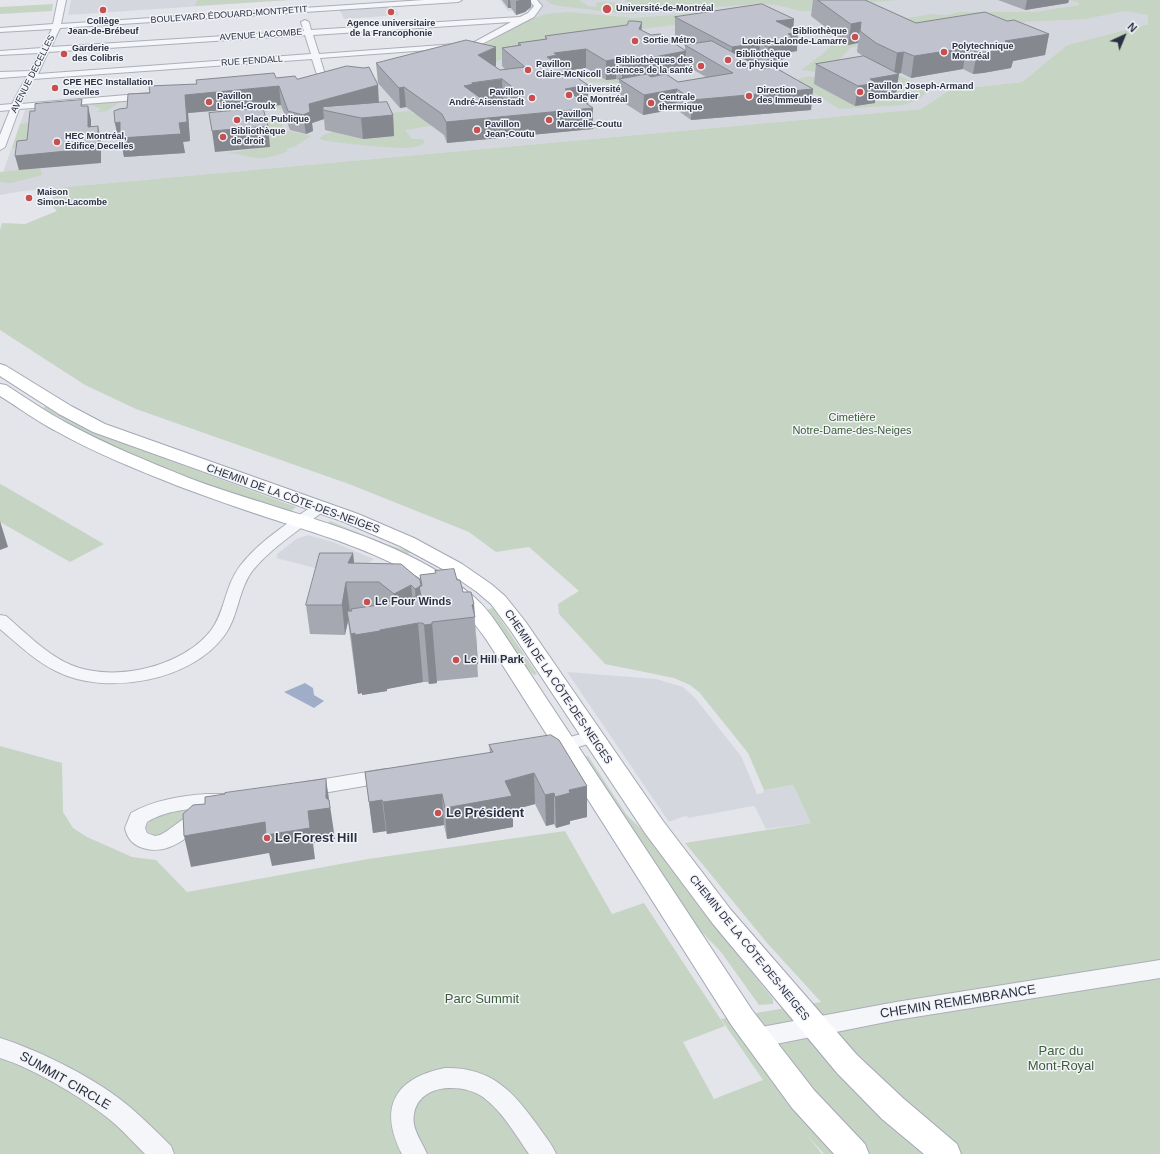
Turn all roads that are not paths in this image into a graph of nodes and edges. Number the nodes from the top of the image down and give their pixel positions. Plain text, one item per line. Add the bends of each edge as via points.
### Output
1 (62, 0) edge
2 (458, 0) edge
3 (533, 0) edge
4 (299, 2) dead end
5 (302, 10) junction
6 (522, 19) junction
7 (57, 27) junction
8 (0, 30) edge
9 (308, 32) junction
10 (472, 47) junction
11 (46, 50) junction
12 (0, 53) edge
13 (451, 56) edge
14 (315, 57) junction
15 (0, 75) edge
16 (33, 75) junction
17 (334, 80) edge
18 (161, 95) edge
19 (19, 98) junction
20 (0, 100) edge
21 (15, 107) junction
22 (0, 108) edge
23 (0, 147) edge
24 (0, 369) edge
25 (0, 389) edge
26 (320, 507) junction
27 (300, 522) junction
28 (0, 620) edge
29 (592, 736) junction
30 (564, 746) junction
31 (537, 752) edge
32 (406, 773) edge
33 (288, 792) edge
34 (1160, 970) edge
35 (813, 1026) junction
36 (756, 1038) junction
37 (0, 1048) edge
38 (162, 1154) edge
39 (415, 1154) edge
40 (544, 1154) edge
41 (854, 1154) edge
42 (946, 1154) edge

1 - 7 street, AVENUE DECELLES
2 - 5 street, BOULEVARD ÉDOUARD-MONTPETIT
3 - 6 street via 538,6 531,15
4 - 5 street
5 - 7 street, BOULEVARD ÉDOUARD-MONTPETIT
5 - 9 street
6 - 9 street, AVENUE LACOMBE
6 - 10 street
7 - 8 street, BOULEVARD ÉDOUARD-MONTPETIT
7 - 11 street, AVENUE DECELLES
9 - 11 street, AVENUE LACOMBE
9 - 14 street
10 - 13 street
10 - 14 street, RUE FENDALL
11 - 12 street, AVENUE LACOMBE
11 - 16 street, AVENUE DECELLES
14 - 16 street, RUE FENDALL
14 - 17 street via 319,82
15 - 16 street, RUE FENDALL
16 - 19 street, AVENUE DECELLES
18 - 21 street
19 - 20 street
19 - 21 street, AVENUE DECELLES
21 - 22 street
21 - 23 street, AVENUE DECELLES
24 - 26 main road, CHEMIN DE LA CÔTE-DES-NEIGES via 99,428
25 - 27 main road, CHEMIN DE LA CÔTE-DES-NEIGES via 51,421 99,446 203,489
26 - 27 street
26 - 29 main road, CHEMIN DE LA CÔTE-DES-NEIGES via 420,549 463,573 491,593 518,626
27 - 28 street via 261,553 246,570 232,594 225,621 214,639 193,655 165,668 120,678 78,674 54,662
27 - 30 main road, CHEMIN DE LA CÔTE-DES-NEIGES via 399,560 447,586 468,602 498,642
29 - 30 street
29 - 35 main road, CHEMIN DE LA CÔTE-DES-NEIGES via 701,891
30 - 31 street
30 - 36 main road, CHEMIN DE LA CÔTE-DES-NEIGES
32 - 33 street
34 - 35 street, CHEMIN REMEMBRANCE
35 - 36 street, CHEMIN REMEMBRANCE
35 - 42 main road, CHEMIN DE LA CÔTE-DES-NEIGES via 878,1095
36 - 41 main road, CHEMIN DE LA CÔTE-DES-NEIGES via 803,1100
37 - 38 street, SUMMIT CIRCLE via 46,1067 97,1097 122,1115
39 - 40 street via 403,1130 402,1114 405,1103 414,1092 429,1081 444,1077 480,1083 496,1093 510,1106

